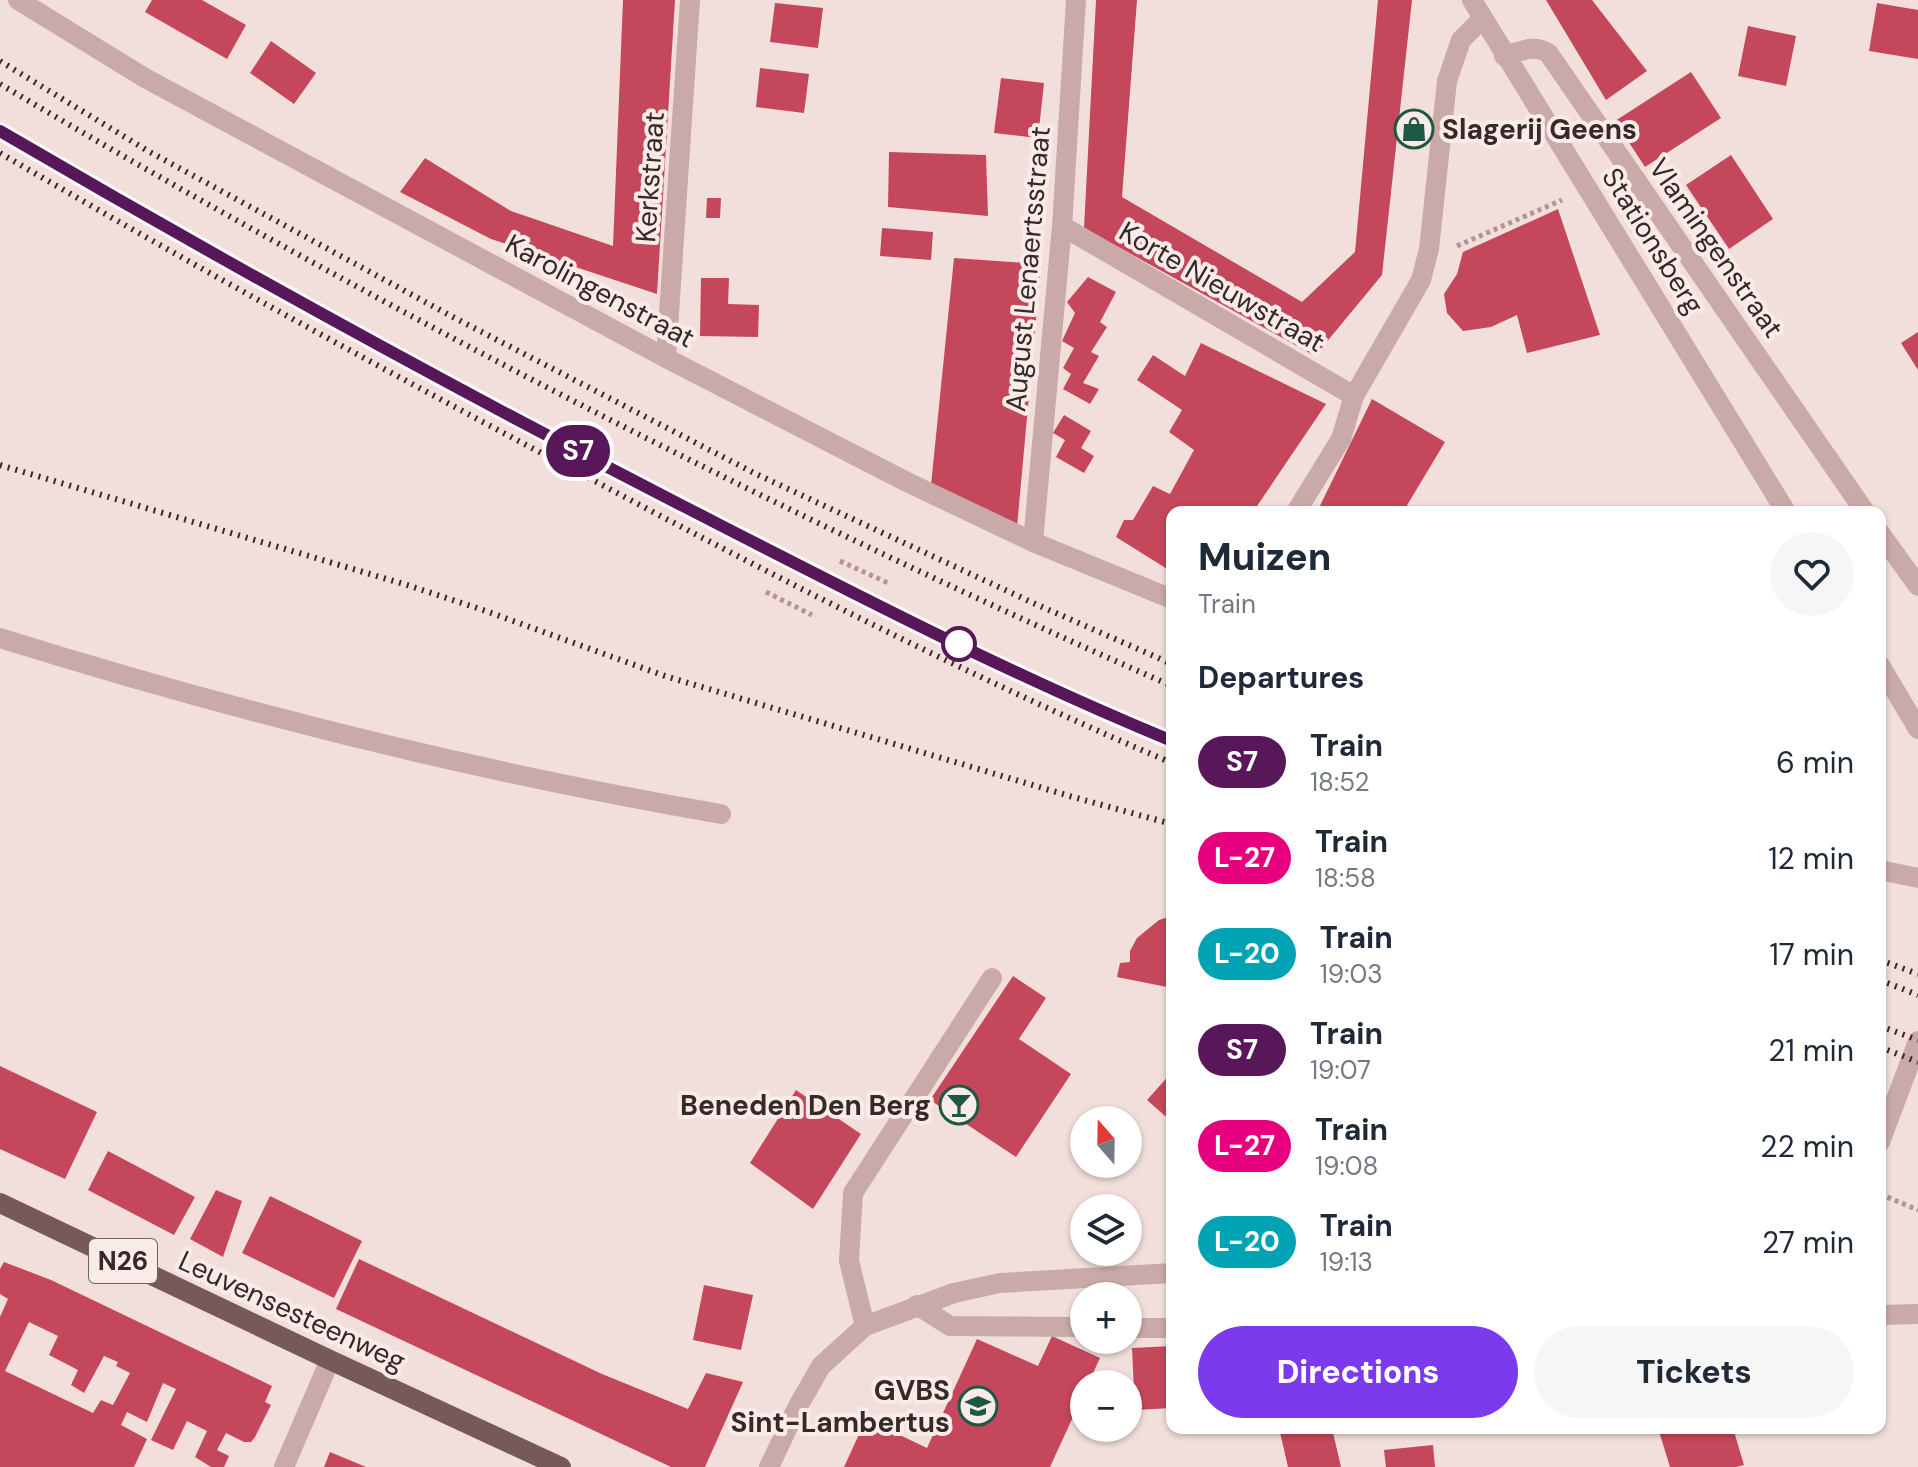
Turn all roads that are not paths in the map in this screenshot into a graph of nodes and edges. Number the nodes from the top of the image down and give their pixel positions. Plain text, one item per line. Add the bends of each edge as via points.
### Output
1 (18, 0) edge
2 (690, 0) edge
3 (1076, 0) edge
4 (1477, 9) edge
5 (1504, 56) junction
6 (1062, 226) junction
7 (666, 358) junction
8 (1354, 396) junction
9 (1300, 506) edge
10 (1782, 506) edge
11 (1861, 506) edge
12 (1886, 541) edge
13 (1033, 542) junction
14 (1918, 586) edge
15 (1166, 597) edge
16 (0, 638) edge
17 (1886, 675) edge
18 (1918, 729) edge
19 (721, 814) dead end
20 (1886, 871) edge
21 (1918, 878) edge
22 (992, 978) dead end
23 (1918, 1041) edge
24 (1886, 1126) edge
25 (0, 1203) edge
26 (1166, 1273) edge
27 (917, 1305) junction
28 (1918, 1314) edge
29 (1886, 1315) edge
30 (865, 1326) junction
31 (1070, 1327) edge
32 (1142, 1328) edge
33 (1166, 1328) edge
34 (330, 1360) junction
35 (284, 1467) edge
36 (561, 1467) edge
37 (769, 1467) edge

1 - 7 street, Karolingenstraat via 145,78
2 - 7 street, Kerkstraat
3 - 6 street, August Lenaertsstraat
4 - 5 street, Stationsberg
4 - 8 street via 1447,81 1421,280
5 - 10 street, Stationsberg
5 - 11 street, Vlamingenstraat via 1533,48 1549,54
6 - 8 street, Korte Nieuwstraat
6 - 13 street, August Lenaertsstraat
7 - 13 street, Karolingenstraat
8 - 9 street via 1341,439
12 - 14 street
13 - 15 street, Karolingenstraat
16 - 19 street via 400,750
17 - 18 street
20 - 21 street
22 - 30 street via 853,1193 849,1261
23 - 24 street
25 - 34 main road, Leuvensesteenweg / N26
26 - 27 street via 1000,1283
27 - 30 street
27 - 31 street via 950,1326
28 - 29 street
30 - 37 street via 821,1366
32 - 33 street
34 - 35 street
34 - 36 main road, Leuvensesteenweg / N26

